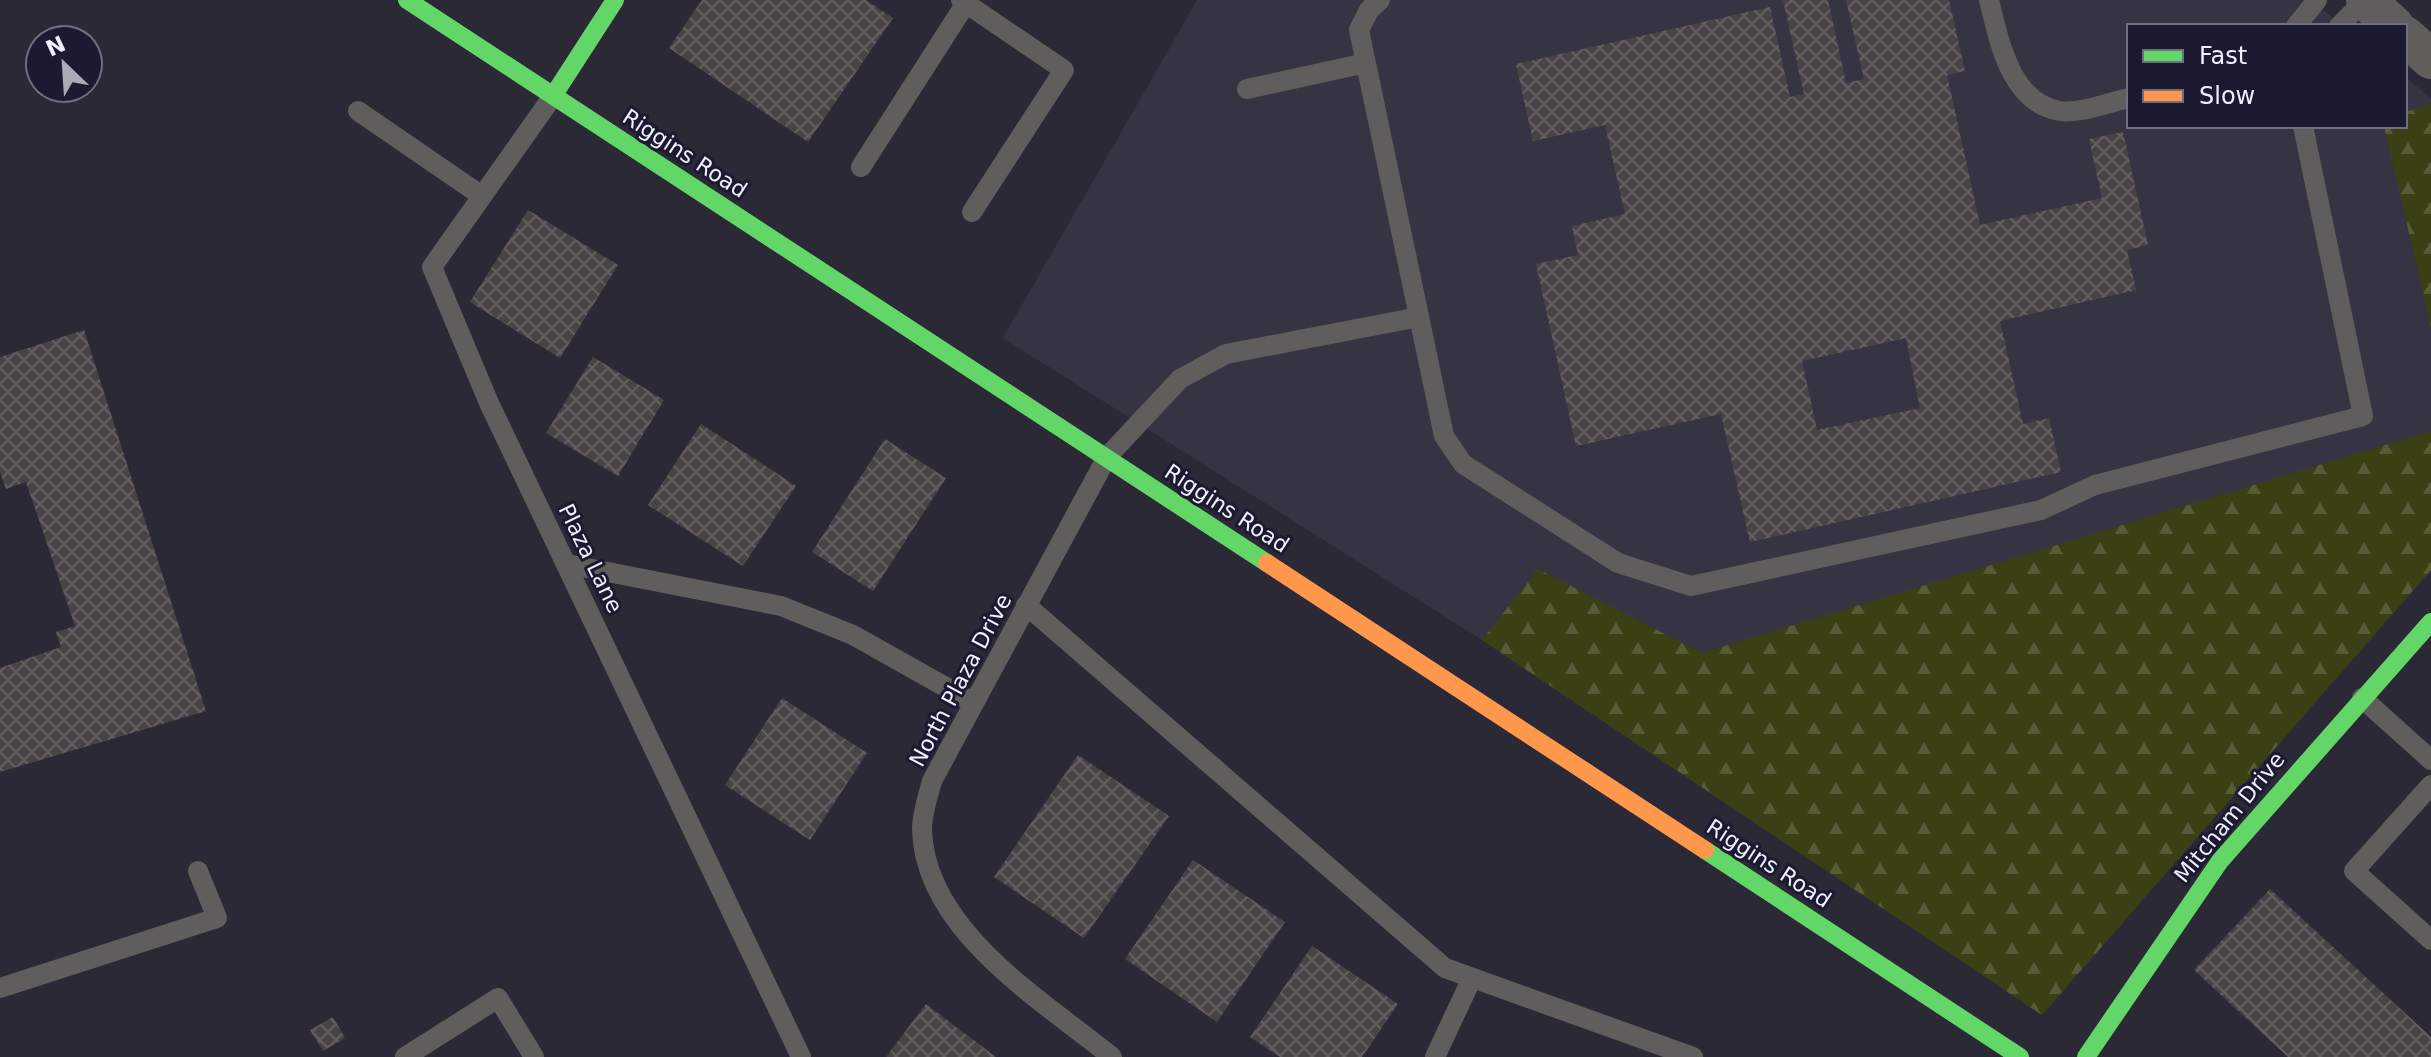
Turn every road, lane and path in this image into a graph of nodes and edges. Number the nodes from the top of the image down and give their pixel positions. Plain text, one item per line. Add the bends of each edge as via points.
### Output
1 (407, 0) edge
2 (615, 0) edge
3 (1380, 0) edge
4 (1989, 0) edge
5 (2317, 0) edge
6 (2366, 0) edge
7 (963, 2) edge
8 (2298, 24) edge
9 (2341, 24) edge
10 (2392, 24) edge
11 (2407, 38) edge
12 (2431, 59) edge
13 (1366, 63) junction
14 (1247, 89) dead end
15 (553, 96) junction
16 (2127, 98) edge
17 (358, 111) dead end
18 (2303, 128) edge
19 (861, 167) dead end
20 (482, 196) junction
21 (972, 212) dead end
22 (1419, 317) junction
23 (1107, 457) junction
24 (567, 564) junction
25 (1026, 605) junction
26 (2431, 622) edge
27 (2362, 698) junction
28 (974, 703) junction
29 (2431, 760) edge
30 (2431, 785) edge
31 (198, 871) dead end
32 (2431, 940) edge
33 (1472, 978) junction
34 (0, 988) edge
35 (406, 1057) edge
36 (534, 1057) edge
37 (801, 1057) edge
38 (1112, 1057) edge
39 (1435, 1057) edge
40 (1693, 1057) edge
41 (2020, 1057) edge
42 (2086, 1057) edge

1 - 15 street, Riggins Road
2 - 15 street
3 - 13 lane via 1359,30
4 - 16 lane via 2004,60 2042,103 2062,111
5 - 8 lane
6 - 9 lane
6 - 10 street
7 - 19 lane
7 - 21 lane via 1064,70
11 - 12 street
13 - 14 lane
13 - 22 lane
15 - 20 lane, Plaza Lane
15 - 23 street, Riggins Road
17 - 20 lane
18 - 22 lane via 2363,416 2095,485 2041,510 1706,583 1691,586 1618,563 1463,464 1444,436
20 - 24 lane, Plaza Lane via 432,267 489,403
22 - 23 lane, North Plaza Drive via 1226,354 1180,379
23 - 25 lane, North Plaza Drive
23 - 41 street, Riggins Road
24 - 28 lane via 781,606 853,635
24 - 37 lane, Plaza Lane
25 - 28 lane, North Plaza Drive
25 - 33 lane via 1445,968
26 - 27 street, Mitcham Drive
27 - 29 lane
27 - 42 street, Mitcham Drive via 2220,861
28 - 38 lane, North Plaza Drive via 932,781 922,827 926,864 947,908 972,942
30 - 32 lane via 2354,871
31 - 34 lane via 217,918
33 - 39 lane
33 - 40 lane
35 - 36 lane via 498,998

